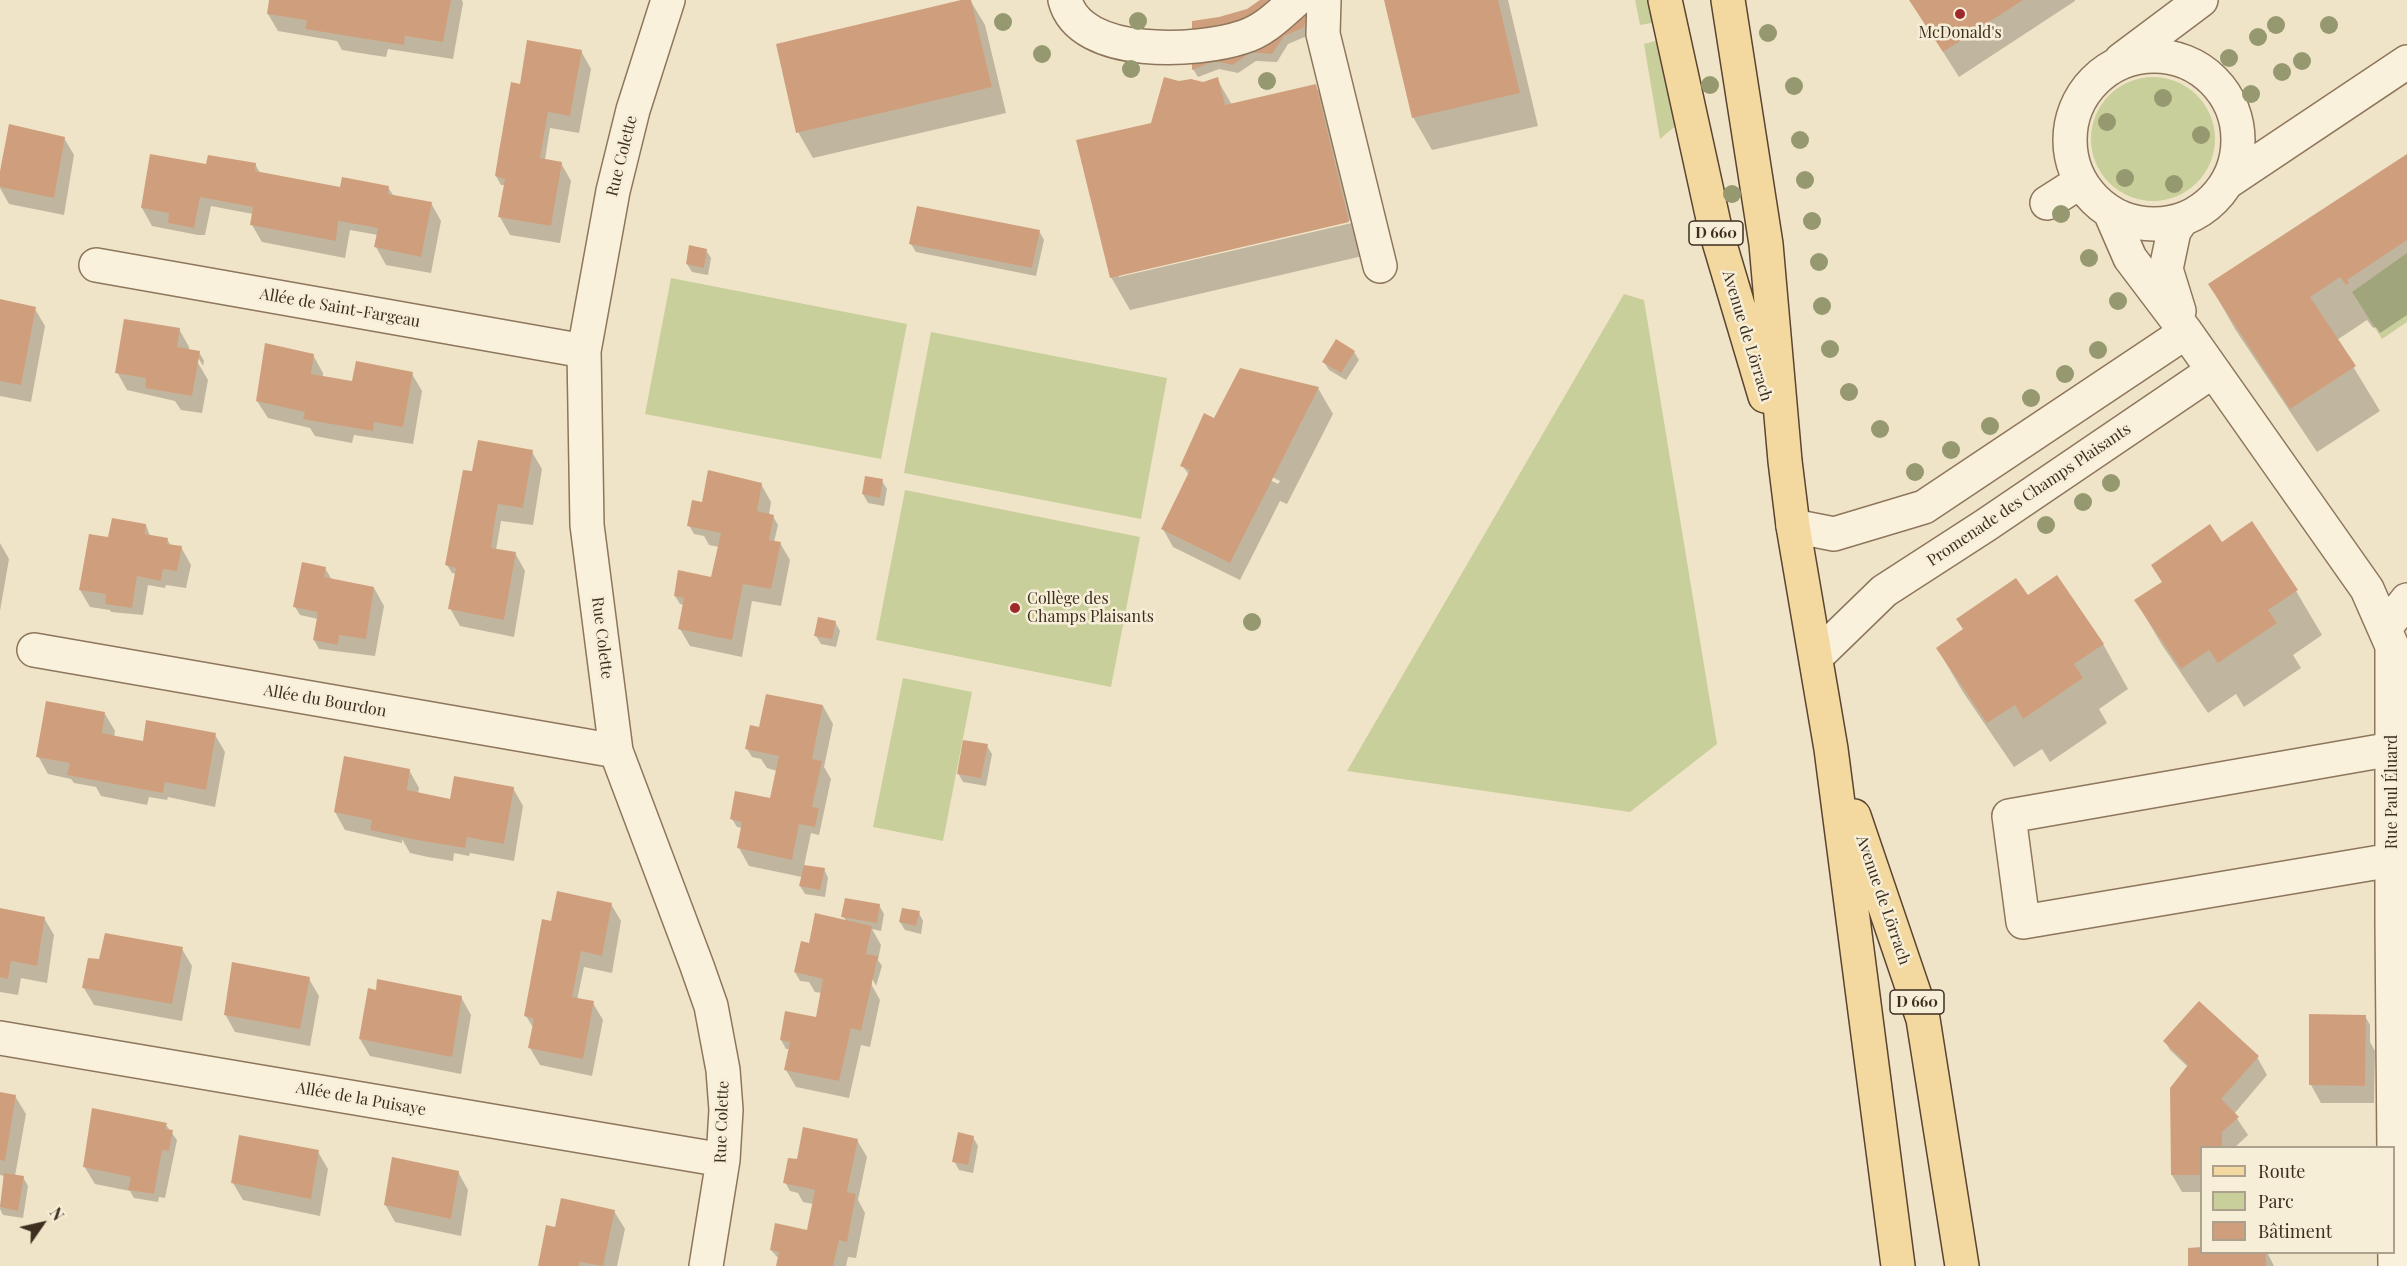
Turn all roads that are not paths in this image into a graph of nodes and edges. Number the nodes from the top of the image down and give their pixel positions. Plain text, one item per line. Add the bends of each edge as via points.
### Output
1 (668, 0) edge
2 (1065, 0) edge
3 (1296, 0) edge
4 (1324, 0) edge
5 (1665, 0) edge
6 (1728, 0) edge
7 (2201, 0) edge
8 (2407, 62) edge
9 (2108, 69) junction
10 (2229, 181) junction
11 (2080, 182) junction
12 (2047, 203) dead end
13 (2110, 212) junction
14 (2181, 221) junction
15 (96, 266) dead end
16 (1380, 266) dead end
17 (2186, 332) junction
18 (584, 351) junction
19 (2213, 371) junction
20 (1785, 461) junction
21 (1793, 526) junction
22 (2407, 600) edge
23 (2385, 628) junction
24 (34, 650) dead end
25 (1816, 657) junction
26 (1831, 749) junction
27 (2399, 750) edge
28 (616, 751) junction
29 (2392, 860) junction
30 (0, 1038) edge
31 (2394, 1146) edge
32 (723, 1160) junction
33 (706, 1266) edge
34 (1898, 1266) edge
35 (1962, 1266) edge

1 - 18 street, Rue Colette via 633,110 613,191
2 - 3 street via 1068,11 1089,32 1125,45 1191,47 1245,37 1274,20
4 - 16 street via 1323,34
5 - 20 main road, Avenue de Lörrach / D 660 via 1714,228
6 - 20 main road, Avenue de Lörrach / D 660 via 1766,244
7 - 9 street
8 - 10 street
9 - 10 street via 2133,58 2161,55 2188,62 2211,77 2229,99 2238,126 2238,154
9 - 11 street via 2089,86 2076,108 2069,133 2071,158
10 - 14 street via 2217,198
11 - 12 street
11 - 13 street
13 - 14 street via 2133,222 2156,225
13 - 17 street via 2130,258
14 - 17 street via 2174,231 2166,269
15 - 18 street, Allée de Saint-Fargeau
17 - 19 street
17 - 21 street via 1924,507 1834,534
18 - 28 street, Rue Colette via 587,525
19 - 23 street, Rue Paul Éluard via 2367,589
19 - 25 street, Promenade des Champs Plaisants via 1884,591
20 - 21 main road, Avenue de Lörrach / D 660
21 - 25 main road, Avenue de Lörrach / D 660
22 - 23 street
23 - 27 street, Rue Paul Éluard via 2392,646
24 - 28 street, Allée du Bourdon
25 - 26 main road, Avenue de Lörrach / D 660
26 - 34 main road, Avenue de Lörrach / D 660
26 - 35 main road, Avenue de Lörrach / D 660 via 1923,1019
27 - 29 street, Rue Paul Éluard
27 - 29 street via 2009,816 2023,922
28 - 32 street, Rue Colette via 711,1006 723,1070
29 - 31 street, Rue Paul Éluard
30 - 32 street, Allée de la Puisaye
32 - 33 street, Rue Colette

